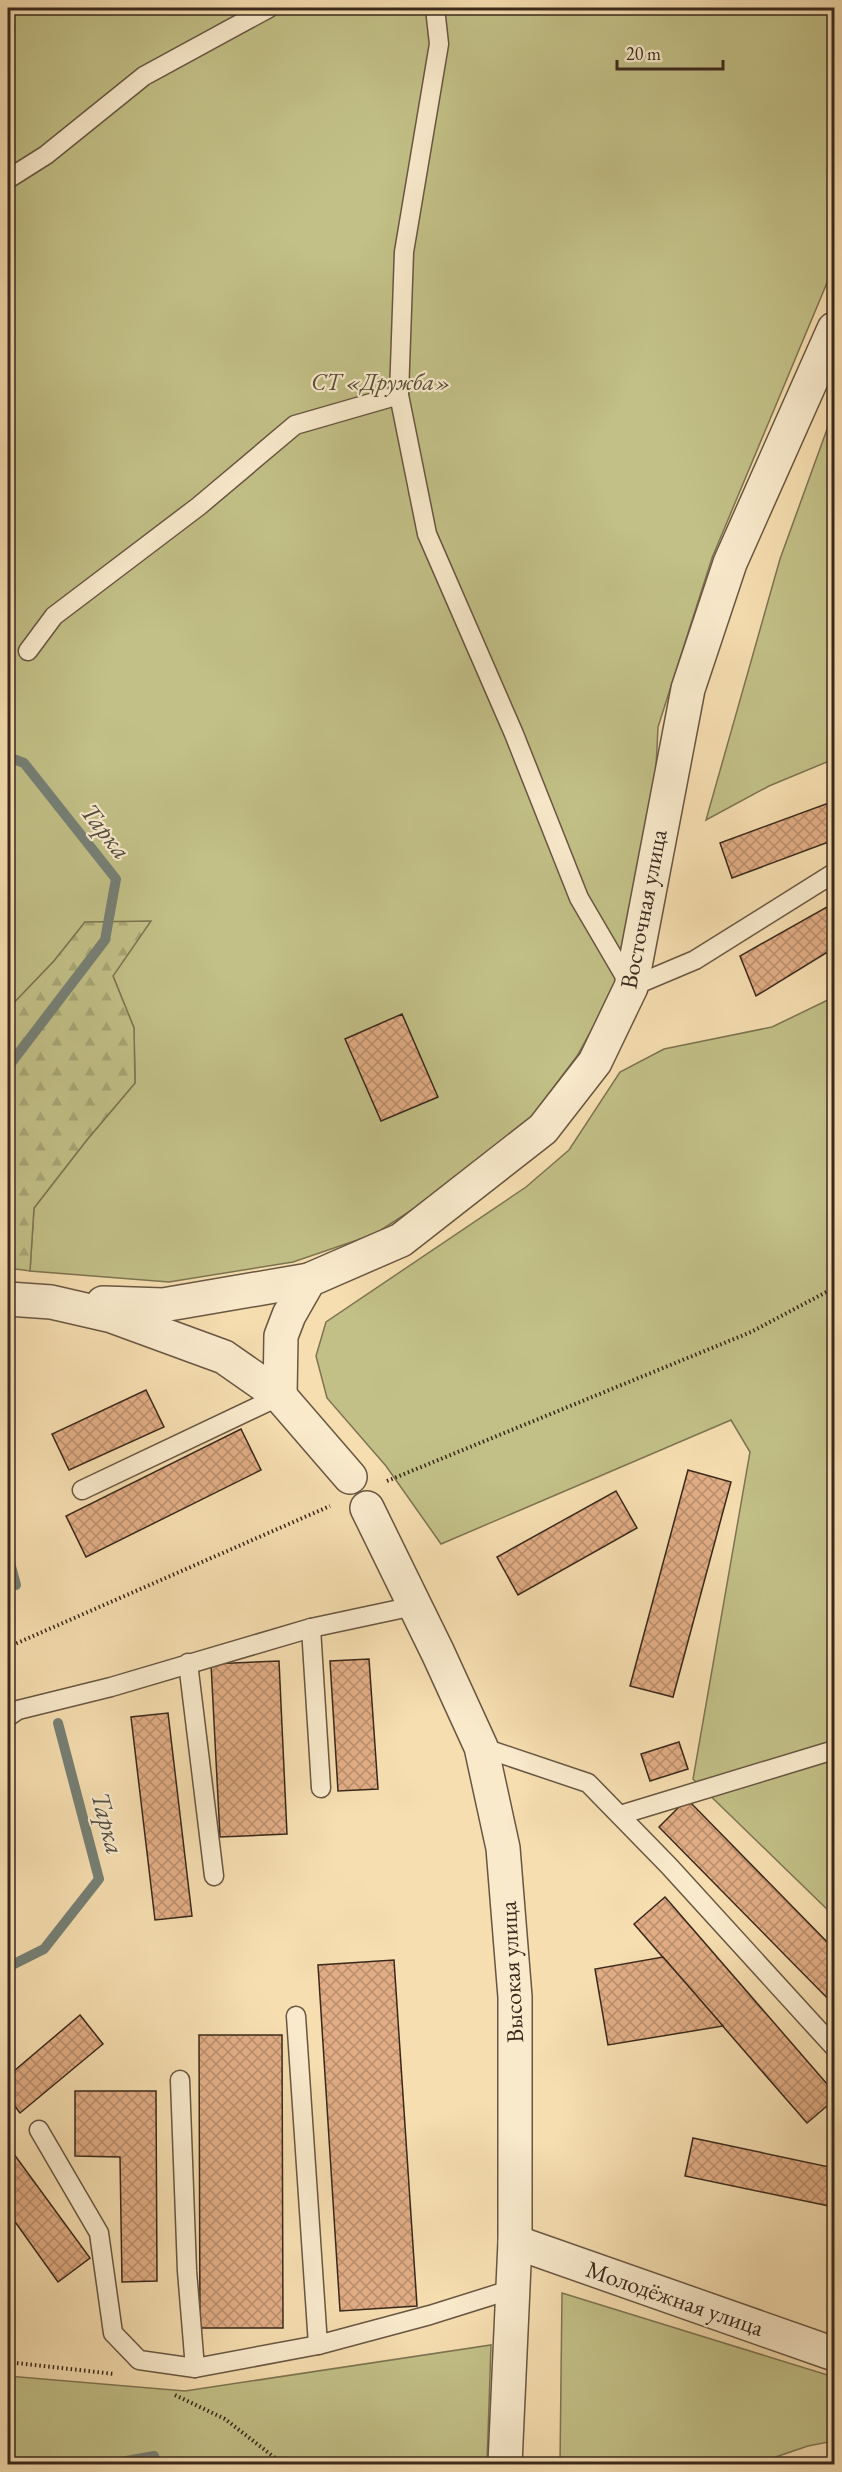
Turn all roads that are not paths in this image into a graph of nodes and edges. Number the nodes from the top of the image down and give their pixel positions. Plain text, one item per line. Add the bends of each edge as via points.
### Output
1 (269, 8) edge
2 (435, 8) edge
3 (8, 178) edge
4 (834, 329) edge
5 (399, 395) junction
6 (28, 651) dead end
7 (834, 873) edge
8 (631, 987) junction
9 (309, 1280) junction
10 (8, 1299) edge
11 (51, 1302) junction
12 (280, 1396) junction
13 (82, 1490) dead end
14 (414, 1606) junction
15 (311, 1628) junction
16 (188, 1663) junction
17 (8, 1717) edge
18 (481, 1747) junction
19 (834, 1750) edge
20 (321, 1788) dead end
21 (620, 1815) junction
22 (214, 1876) dead end
23 (296, 2016) dead end
24 (834, 2047) edge
25 (180, 2080) dead end
26 (39, 2130) dead end
27 (515, 2242) junction
28 (513, 2289) junction
29 (318, 2345) junction
30 (834, 2354) edge
31 (195, 2368) junction
32 (505, 2464) edge

1 - 3 lane via 144,75 46,155
2 - 5 lane via 439,44 404,252
4 - 8 street, Восточная улица via 730,563 688,689
5 - 6 lane via 295,425 199,506 54,616
5 - 8 lane via 427,534 514,734 579,898
7 - 8 lane via 696,960
8 - 9 street, Восточная улица via 595,1062 543,1129 401,1240
9 - 11 street, Восточная улица via 163,1305
9 - 12 street via 280,1336
10 - 11 street
11 - 12 street, Высокая улица via 112,1316 225,1357
12 - 13 lane
12 - 14 street, Высокая улица via 359,1493
14 - 15 lane
14 - 18 street, Высокая улица
15 - 16 lane
15 - 20 lane
16 - 17 lane via 18,1710
16 - 22 lane
18 - 21 lane via 588,1783
18 - 27 street, Высокая улица via 503,1848 515,1997
19 - 21 lane
21 - 24 lane
23 - 29 lane
25 - 31 lane
26 - 31 lane via 99,2233 113,2332 139,2360
27 - 28 street, Высокая улица
27 - 30 street, Молодёжная улица
28 - 29 lane
28 - 32 street, Высокая улица
29 - 31 lane

